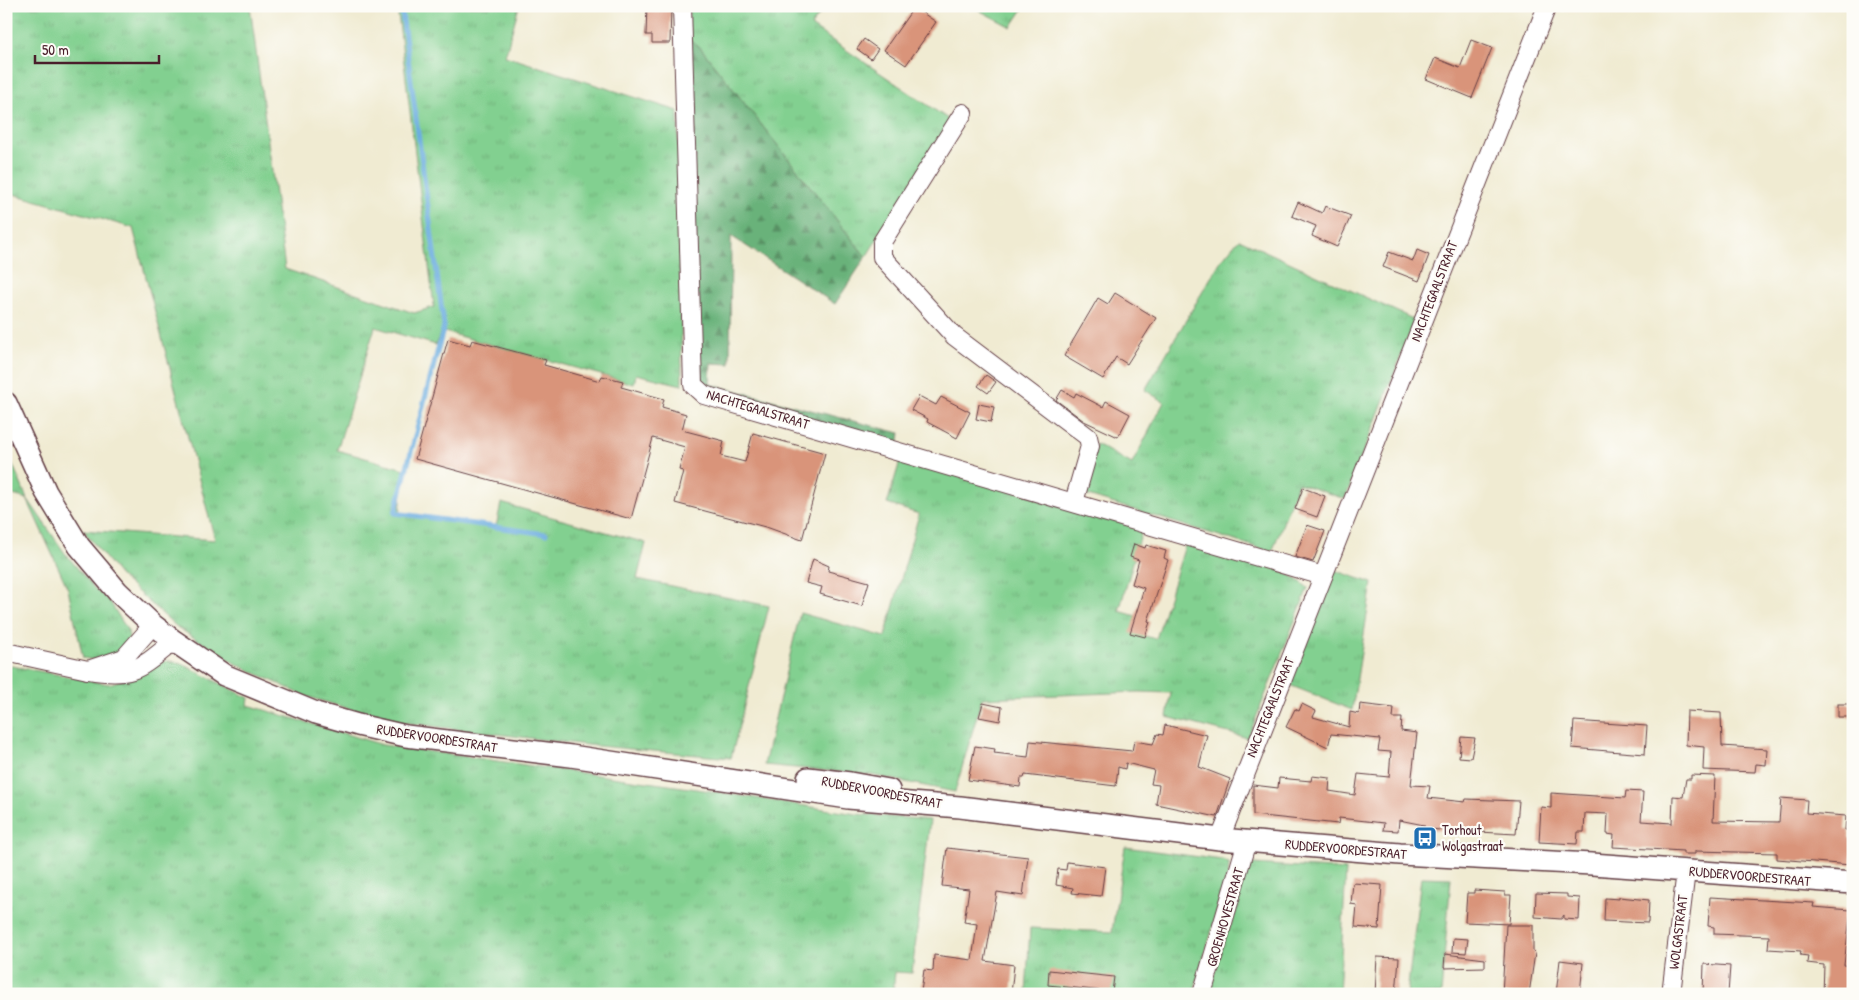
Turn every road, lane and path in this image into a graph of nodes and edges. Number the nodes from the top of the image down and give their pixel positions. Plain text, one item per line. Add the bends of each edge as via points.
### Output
1 (682, 6) edge
2 (1547, 6) edge
3 (963, 113) dead end
4 (6, 403) edge
5 (1074, 502) junction
6 (1323, 576) junction
7 (153, 625) junction
8 (174, 641) junction
9 (6, 652) edge
10 (88, 670) junction
11 (1220, 839) junction
12 (1247, 841) junction
13 (1686, 871) junction
14 (1853, 883) edge
15 (1202, 994) edge
16 (1671, 994) edge

1 - 5 street, NACHTEGAALSTRAAT via 693,385 704,395
2 - 6 street, NACHTEGAALSTRAAT
3 - 5 street via 882,242 882,257 954,336 1088,437 1090,446
4 - 7 street, RUDDERVOORDESTRAAT via 46,492 79,546 118,592
5 - 6 street, NACHTEGAALSTRAAT
6 - 11 street, NACHTEGAALSTRAAT
7 - 8 street, RUDDERVOORDESTRAAT
7 - 10 street via 124,658
8 - 10 street via 137,670 114,675
8 - 11 street, RUDDERVOORDESTRAAT via 232,678 316,713 406,736 744,781 806,778 850,782 960,807
9 - 10 street
11 - 12 street, RUDDERVOORDESTRAAT
12 - 13 street, RUDDERVOORDESTRAAT via 1400,854
12 - 15 street, GROENHOVESTRAAT
13 - 14 street, RUDDERVOORDESTRAAT
13 - 16 street, WOLGASTRAAT

